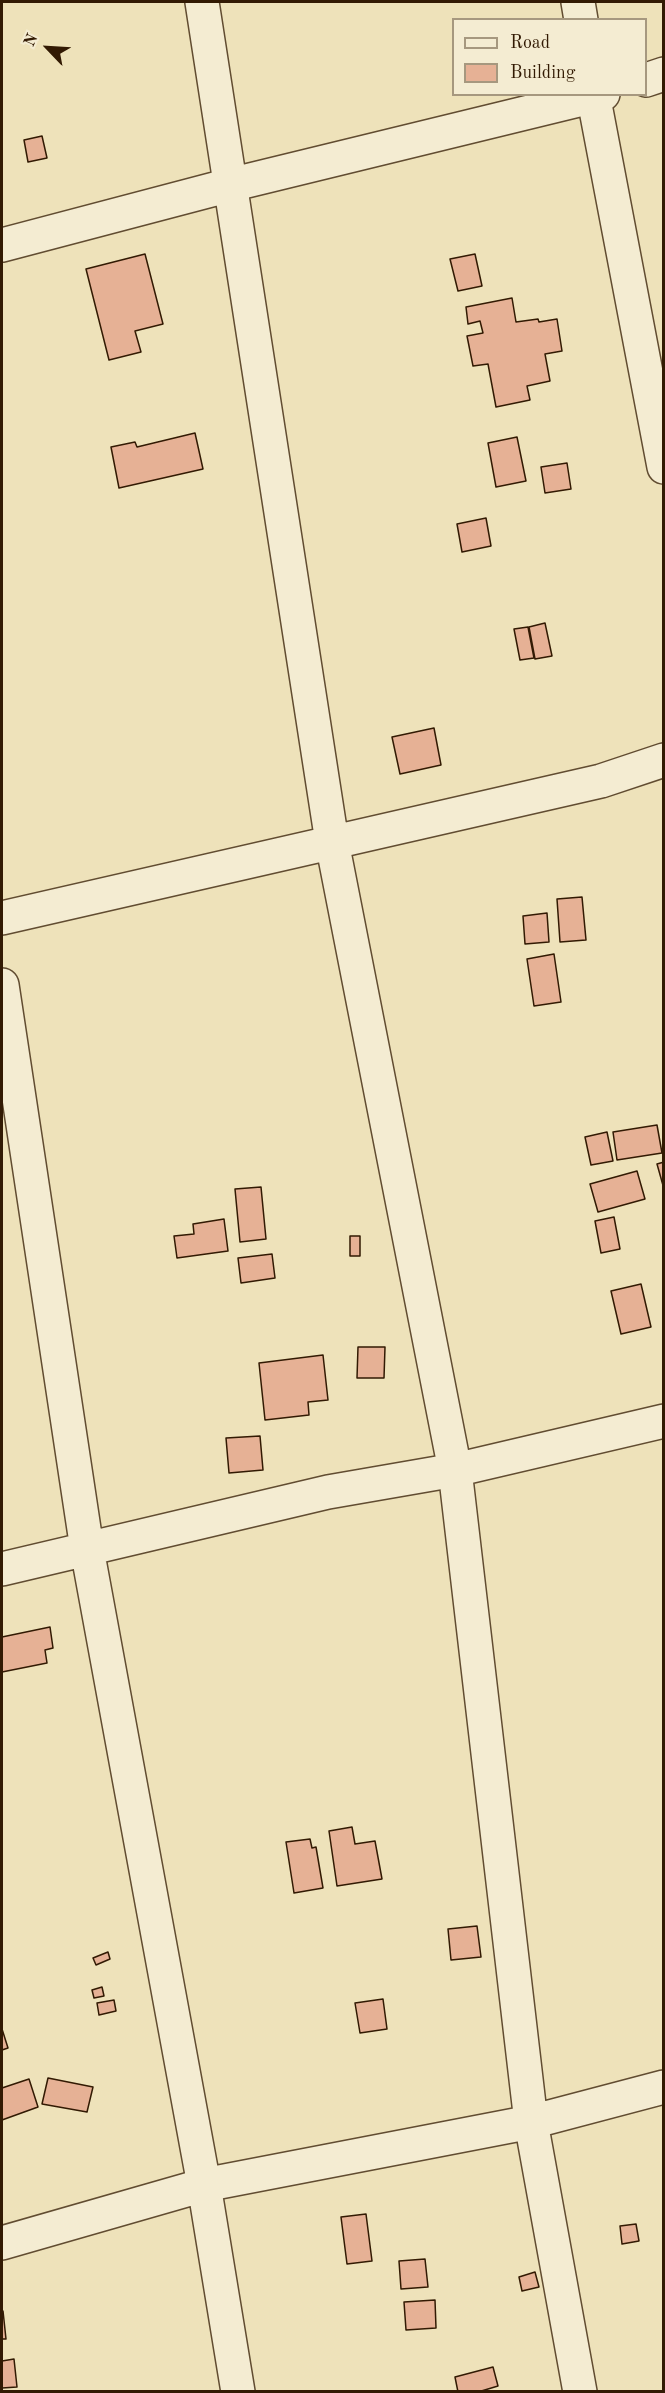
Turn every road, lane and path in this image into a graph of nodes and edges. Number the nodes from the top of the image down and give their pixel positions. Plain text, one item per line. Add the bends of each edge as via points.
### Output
1 (202, 2) edge
2 (578, 2) edge
3 (581, 18) edge
4 (663, 74) edge
5 (647, 79) edge
6 (596, 96) edge
7 (230, 185) junction
8 (2, 245) edge
9 (663, 467) edge
10 (663, 760) edge
11 (332, 842) junction
12 (2, 918) edge
13 (2, 986) edge
14 (663, 1421) edge
15 (455, 1470) junction
16 (87, 1549) junction
17 (2, 1569) edge
18 (663, 2087) edge
19 (531, 2122) junction
20 (204, 2185) junction
21 (2, 2243) edge
22 (238, 2391) edge
23 (580, 2391) edge

1 - 7 street
2 - 3 street
4 - 5 street
6 - 7 street
6 - 9 street
7 - 8 street
7 - 11 street
10 - 11 street via 601,780
11 - 12 street
11 - 15 street
13 - 16 street
14 - 15 street
15 - 16 street via 328,1492
15 - 19 street
16 - 17 street
16 - 20 street
18 - 19 street
19 - 20 street
19 - 23 street
20 - 21 street
20 - 22 street

